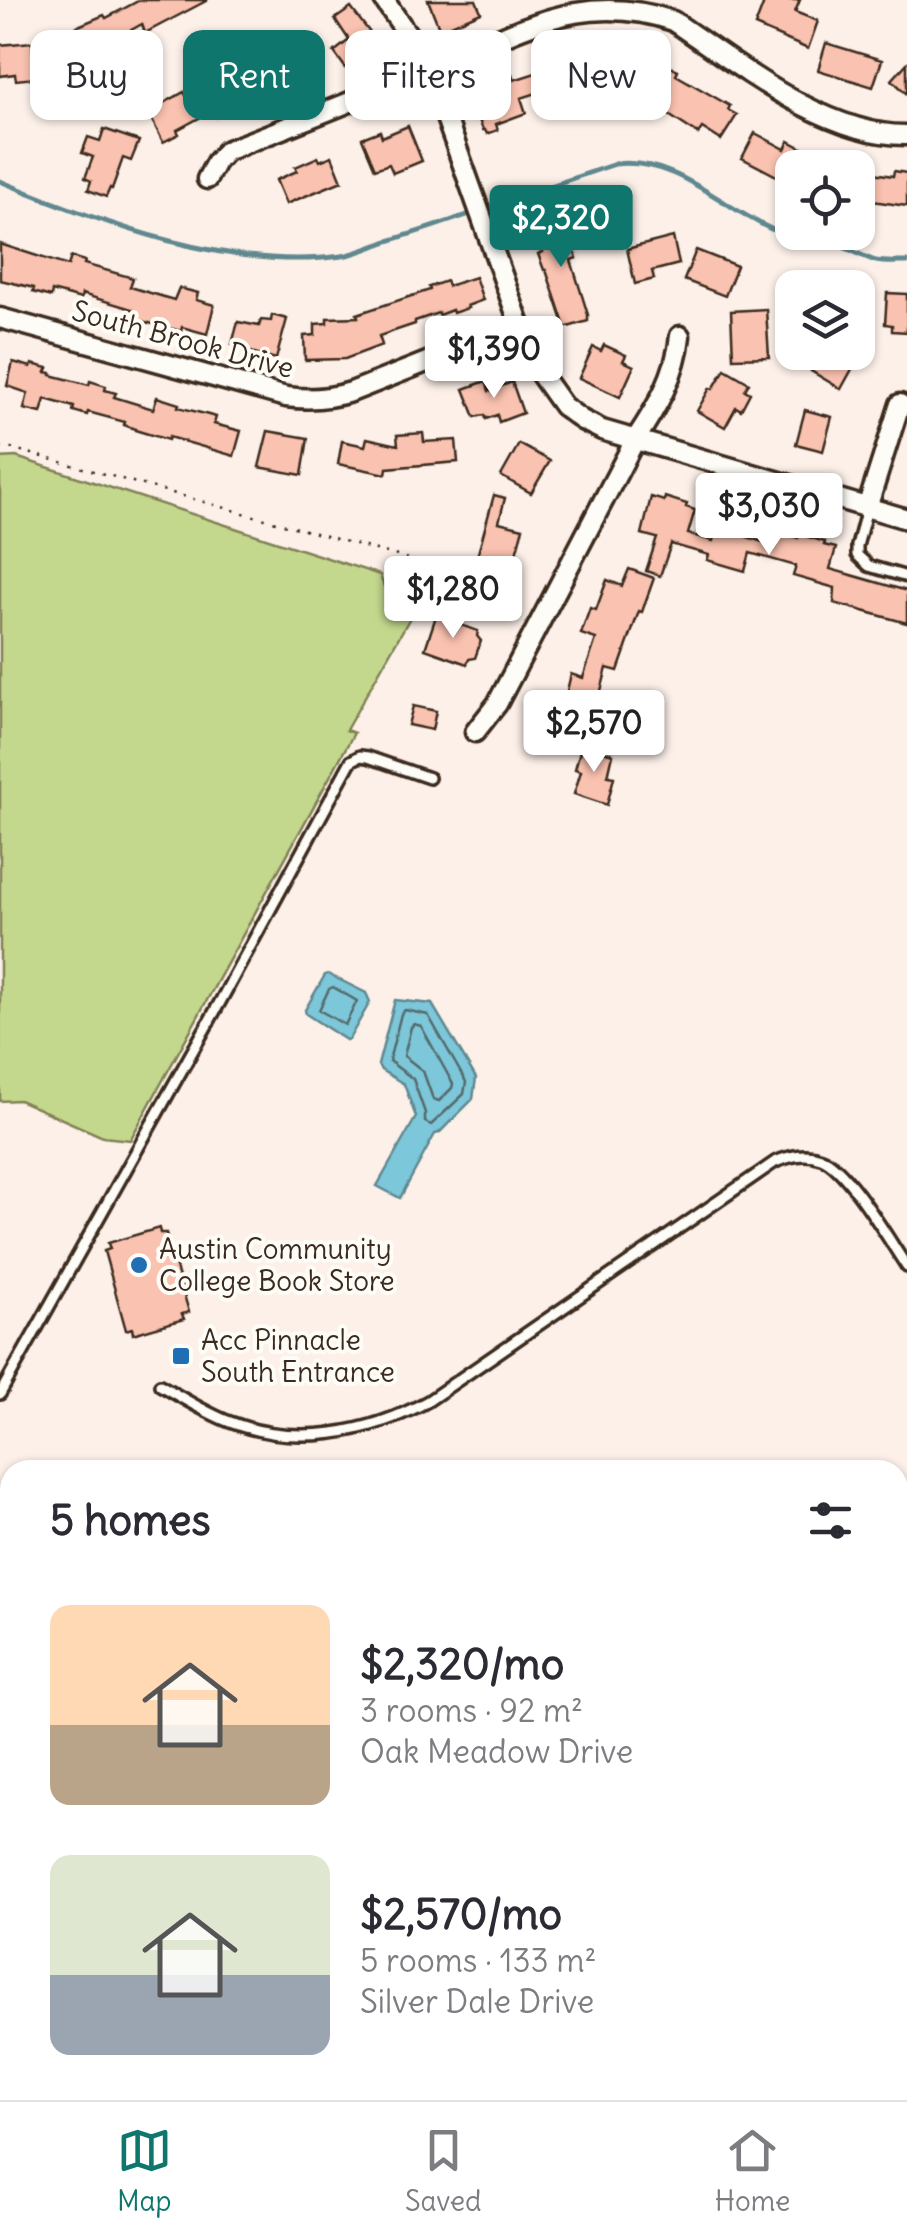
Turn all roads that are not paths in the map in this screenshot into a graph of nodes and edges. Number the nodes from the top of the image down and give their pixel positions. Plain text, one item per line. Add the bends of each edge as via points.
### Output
1 (384, 0) edge
2 (403, 30) edge
3 (511, 35) edge
4 (345, 104) edge
5 (447, 120) edge
6 (907, 135) edge
7 (207, 179) dead end
8 (0, 318) edge
9 (520, 325) junction
10 (680, 336) dead end
11 (900, 404) dead end
12 (635, 440) junction
13 (867, 508) junction
14 (907, 519) edge
15 (907, 577) edge
16 (475, 732) dead end
17 (429, 778) dead end
18 (907, 1267) edge
19 (160, 1386) dead end
20 (0, 1394) edge

1 - 2 street
3 - 6 street via 572,13 650,13 673,20 798,103 865,130
4 - 7 street via 226,151
5 - 9 street
8 - 9 street, South Brook Drive via 310,400 351,392
9 - 12 street via 562,406 592,426
10 - 12 street via 673,372
11 - 13 street
12 - 13 street
12 - 16 street via 497,704
13 - 14 street
13 - 15 lane via 857,554 869,566
17 - 20 lane via 368,757 351,761
18 - 19 lane via 834,1166 802,1154 775,1162 428,1402 390,1420 328,1433 263,1431 220,1418

